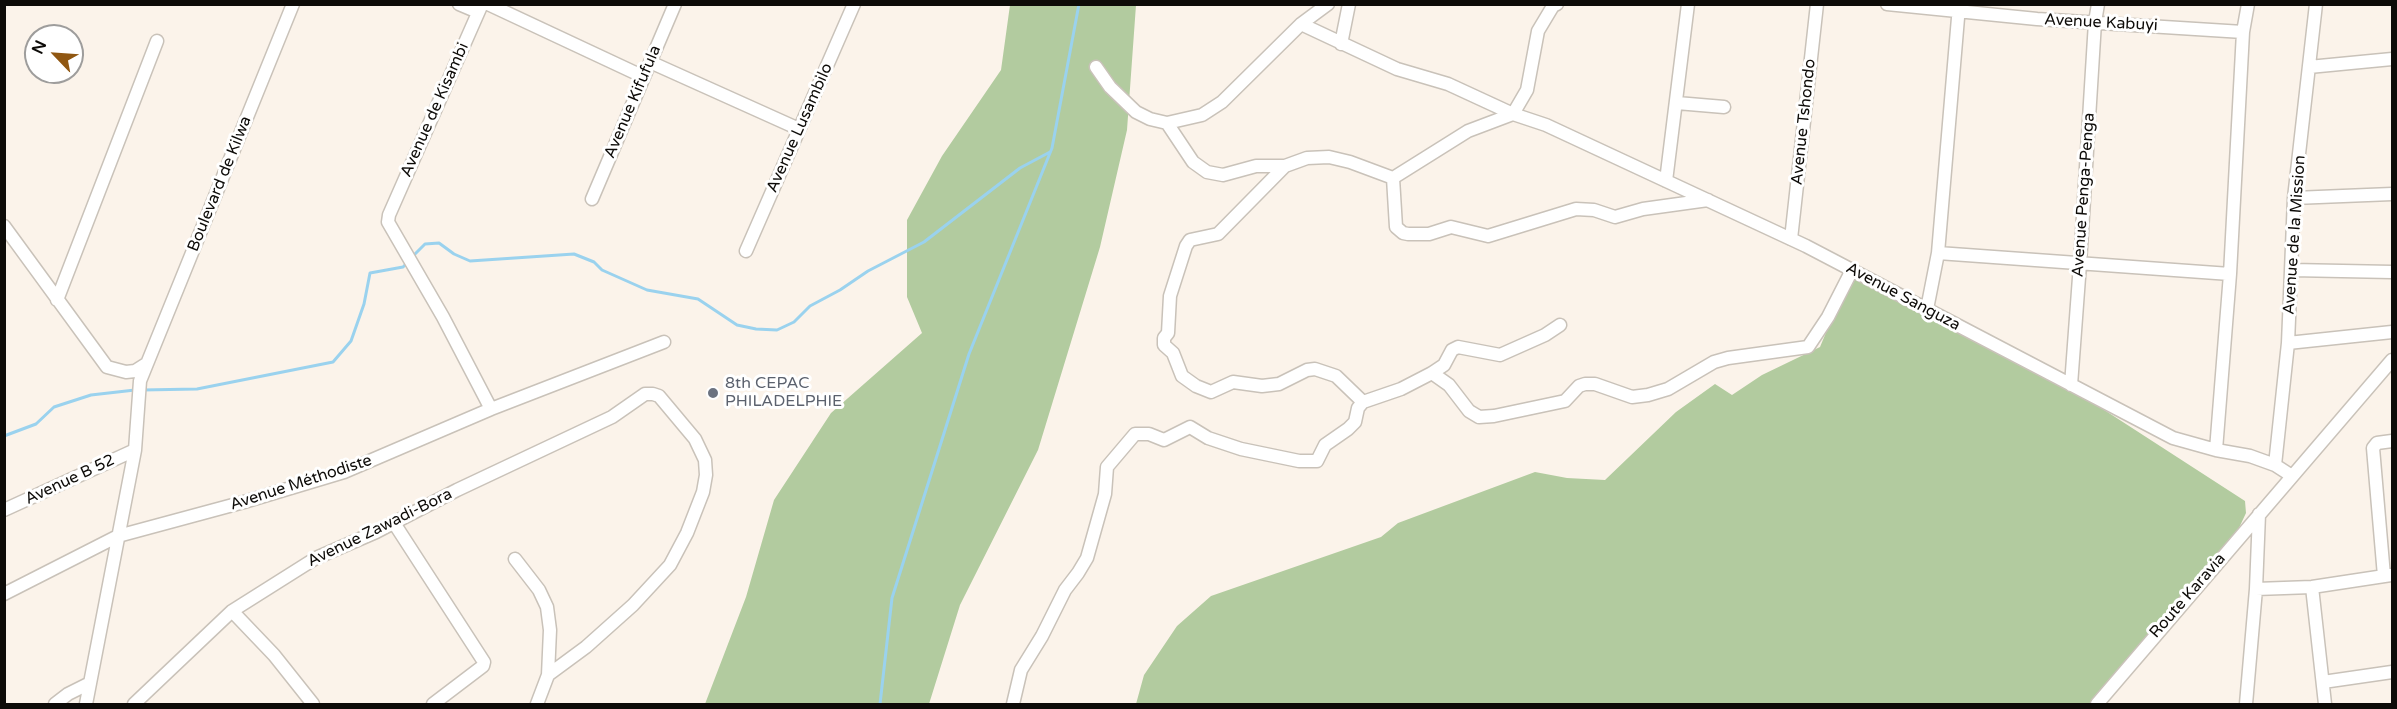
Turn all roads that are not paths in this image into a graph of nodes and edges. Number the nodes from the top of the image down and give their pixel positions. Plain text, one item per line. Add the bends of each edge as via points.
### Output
1 (293, 4) edge
2 (459, 4) edge
3 (675, 4) edge
4 (854, 4) edge
5 (1328, 4) edge
6 (1349, 4) edge
7 (1557, 4) edge
8 (1688, 4) edge
9 (1817, 4) edge
10 (1887, 4) edge
11 (2098, 4) edge
12 (2248, 4) edge
13 (2316, 4) edge
14 (483, 7) edge
15 (1959, 9) edge
16 (2095, 22) junction
17 (1301, 24) junction
18 (2244, 32) junction
19 (157, 41) dead end
20 (1341, 44) junction
21 (2392, 60) edge
22 (650, 62) junction
23 (1096, 67) dead end
24 (2309, 67) junction
25 (644, 77) junction
26 (1677, 103) junction
27 (1724, 107) dead end
28 (1514, 114) junction
29 (1167, 123) junction
30 (799, 129) junction
31 (1285, 166) junction
32 (1393, 178) junction
33 (1666, 181) junction
34 (2392, 194) edge
35 (2294, 198) junction
36 (592, 199) dead end
37 (1708, 200) junction
38 (6, 232) edge
39 (1791, 239) junction
40 (746, 251) dead end
41 (1938, 253) junction
42 (2080, 264) junction
43 (1852, 270) junction
44 (2292, 270) junction
45 (2392, 272) edge
46 (2230, 274) junction
47 (57, 300) junction
48 (1927, 309) junction
49 (1560, 325) dead end
50 (2392, 332) edge
51 (664, 342) dead end
52 (2288, 343) junction
53 (2392, 360) edge
54 (146, 364) junction
55 (1432, 373) junction
56 (2070, 385) junction
57 (1363, 402) junction
58 (491, 409) junction
59 (2392, 441) edge
60 (135, 450) junction
61 (2216, 450) junction
62 (2275, 465) junction
63 (2292, 476) junction
64 (4, 510) edge
65 (2259, 514) junction
66 (394, 523) junction
67 (118, 536) junction
68 (515, 559) dead end
69 (2388, 576) edge
70 (2312, 587) junction
71 (2256, 590) junction
72 (4, 594) edge
73 (232, 611) junction
74 (2392, 672) edge
75 (548, 675) junction
76 (2323, 682) junction
77 (90, 683) junction
78 (55, 705) edge
79 (86, 705) edge
80 (134, 705) edge
81 (312, 705) edge
82 (433, 705) edge
83 (537, 705) edge
84 (1013, 705) edge
85 (2097, 705) edge
86 (2246, 705) edge
87 (2325, 705) edge

1 - 54 street, Boulevard de Kilwa
2 - 14 street
3 - 22 street, Avenue Kifufula
4 - 30 street, Avenue Lusambilo
5 - 17 street
6 - 20 street
7 - 28 street via 1538,31 1527,90
8 - 26 street
9 - 39 street, Avenue Tshondo
10 - 15 street, Avenue Kabuyi
11 - 16 street, Avenue Penga-Penga
12 - 18 street
13 - 24 street, Avenue de la Mission
14 - 25 street
14 - 58 street, Avenue de Kisambi via 389,215 389,226 443,316
15 - 16 street, Avenue Kabuyi
15 - 41 street
16 - 18 street, Avenue Kabuyi
16 - 42 street, Avenue Penga-Penga
17 - 20 street, Avenue Sanguza
17 - 29 street via 1222,102 1202,115
18 - 46 street
19 - 47 street
20 - 28 street, Avenue Sanguza via 1397,69 1448,84
21 - 24 street
22 - 25 street, Avenue Kifufula
22 - 30 street
23 - 29 street via 1136,112
24 - 35 street, Avenue de la Mission
25 - 36 street, Avenue Kifufula
26 - 27 street
26 - 33 street
28 - 32 street via 1468,131
28 - 33 street, Avenue Sanguza
29 - 31 street via 1193,162 1207,172 1223,175 1256,166
30 - 40 street, Avenue Lusambilo
31 - 32 street via 1307,158 1329,157
31 - 57 street via 1218,234 1190,240 1170,296 1164,345 1173,353 1182,376 1211,392 1233,382 1280,384 1315,369 1336,376
32 - 37 street via 1396,227 1408,234 1429,234 1451,227 1488,236 1569,210 1594,210 1615,217
33 - 37 street, Avenue Sanguza
34 - 35 street
35 - 44 street, Avenue de la Mission
37 - 39 street, Avenue Sanguza
38 - 47 street
39 - 43 street, Avenue Sanguza
41 - 42 street
41 - 48 street
42 - 46 street
42 - 56 street, Avenue Penga-Penga
43 - 48 street, Avenue Sanguza
43 - 55 street via 1808,347 1713,362 1668,389 1648,395 1632,397 1590,383 1579,386 1565,401 1479,417
44 - 45 street
44 - 52 street, Avenue de la Mission
46 - 61 street
47 - 54 street via 107,367 126,372
48 - 56 street, Avenue Sanguza
49 - 55 street via 1500,355 1455,348 1444,365
50 - 52 street
51 - 58 street, Avenue Méthodiste
52 - 62 street, Avenue de la Mission
53 - 63 street
54 - 60 street, Boulevard de Kilwa via 140,381
55 - 57 street
56 - 61 street, Avenue Sanguza via 2173,438
57 - 84 street via 1348,429 1331,439 1317,461 1310,463 1241,449 1190,427 1164,440 1141,433 1132,436 1107,467 1105,494 1087,558 1021,670
58 - 67 street, Avenue Méthodiste via 344,472
59 - 69 street via 2377,443 2373,448
60 - 64 street, Avenue B 52
60 - 67 street, Boulevard de Kilwa
61 - 62 street, Avenue Sanguza
62 - 63 street, Avenue Sanguza
63 - 65 street, Route Karavia
65 - 71 street
65 - 85 street, Route Karavia
66 - 73 street, Avenue Zawadi-Bora via 316,558
66 - 75 street, Avenue Zawadi-Bora via 612,417 645,394 659,396 695,439 705,460 703,492 687,533 670,565 633,605
66 - 82 street via 484,662
67 - 72 street, Avenue Méthodiste
67 - 77 street, Boulevard de Kilwa
68 - 75 street via 547,607
69 - 70 street
70 - 71 street
70 - 76 street
71 - 86 street
73 - 80 street, Avenue Zawadi-Bora
73 - 81 street via 274,655
74 - 76 street
75 - 83 street
76 - 87 street
77 - 78 street
77 - 79 street, Boulevard de Kilwa

